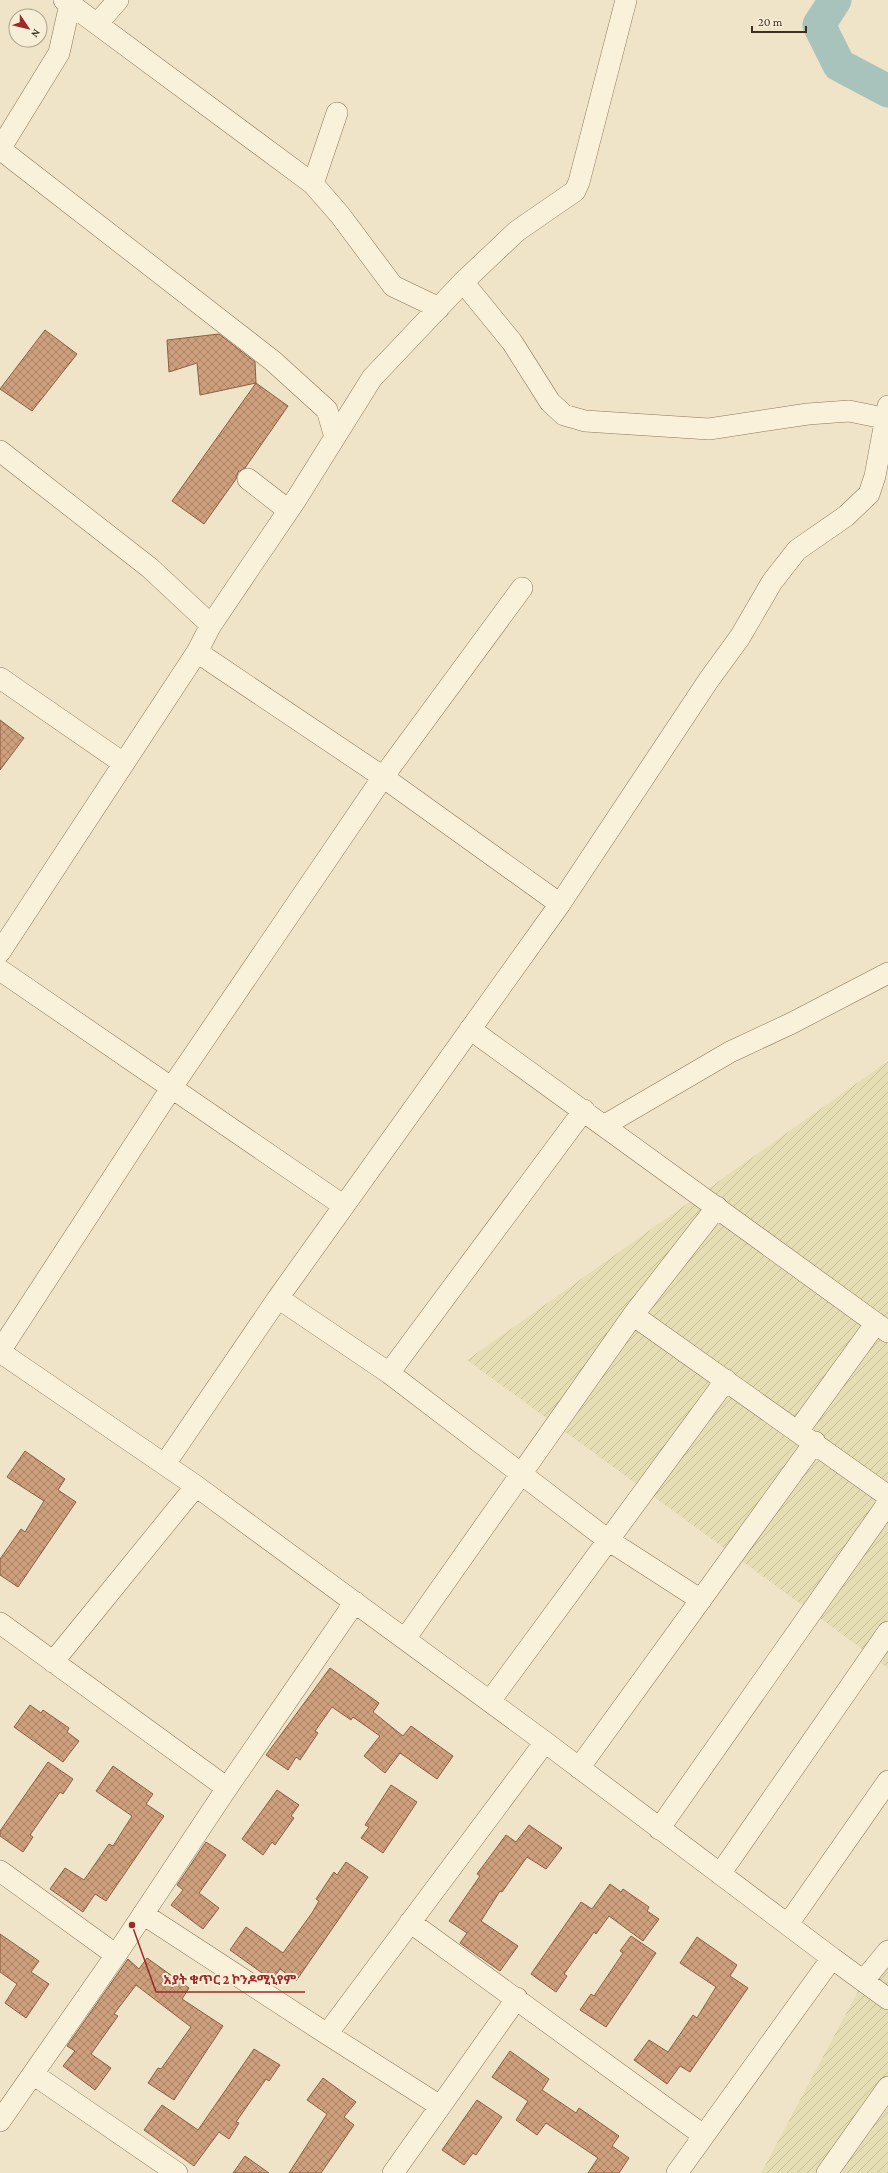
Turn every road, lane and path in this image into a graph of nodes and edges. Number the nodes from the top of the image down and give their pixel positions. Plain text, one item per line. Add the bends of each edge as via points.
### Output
1 (118, 0) edge
2 (626, 0) edge
3 (67, 2) edge
4 (97, 24) junction
5 (337, 113) dead end
6 (0, 149) edge
7 (313, 184) junction
8 (463, 282) junction
9 (439, 308) junction
10 (887, 414) edge
11 (335, 437) junction
12 (0, 451) edge
13 (248, 479) dead end
14 (288, 510) junction
15 (522, 588) dead end
16 (211, 624) junction
17 (197, 652) junction
18 (0, 678) edge
19 (123, 763) junction
20 (383, 777) junction
21 (560, 904) junction
22 (0, 952) edge
23 (0, 970) edge
24 (888, 973) edge
25 (470, 1028) junction
26 (172, 1087) junction
27 (584, 1110) junction
28 (605, 1125) junction
29 (344, 1206) junction
30 (717, 1207) junction
31 (278, 1298) junction
32 (633, 1315) junction
33 (882, 1328) edge
34 (0, 1351) edge
35 (389, 1373) junction
36 (726, 1380) junction
37 (807, 1436) junction
38 (165, 1464) junction
39 (522, 1473) junction
40 (196, 1486) junction
41 (888, 1496) edge
42 (888, 1503) edge
43 (608, 1540) junction
44 (701, 1600) junction
45 (355, 1602) junction
46 (0, 1623) edge
47 (888, 1632) edge
48 (405, 1639) junction
49 (53, 1662) junction
50 (490, 1701) junction
51 (545, 1742) junction
52 (579, 1768) junction
53 (888, 1781) edge
54 (228, 1788) junction
55 (659, 1829) junction
56 (0, 1872) edge
57 (720, 1874) junction
58 (143, 1914) junction
59 (410, 1922) junction
60 (788, 1924) junction
61 (888, 1951) edge
62 (116, 1955) junction
63 (832, 1958) junction
64 (864, 1980) junction
65 (517, 1998) junction
66 (888, 1999) edge
67 (327, 2034) junction
68 (33, 2074) junction
69 (888, 2087) edge
70 (440, 2106) junction
71 (0, 2121) edge
72 (703, 2135) junction
73 (178, 2173) edge
74 (393, 2173) edge
75 (677, 2173) edge
76 (827, 2173) edge

1 - 4 street
2 - 8 street via 575,191 517,231
3 - 4 street
3 - 6 street via 59,53
4 - 7 street
5 - 7 street
6 - 11 street via 273,360 327,410
7 - 9 street via 340,215 393,286
8 - 9 street
8 - 10 street via 512,342 550,402 564,415 592,421 709,429 808,414 849,411
9 - 11 street via 372,378
10 - 21 street via 869,494 856,509 797,550 788,560 740,637 703,688
11 - 14 street
12 - 16 street via 150,568
13 - 14 street
14 - 16 street
15 - 20 street
16 - 17 street
17 - 19 street
17 - 20 street
18 - 19 street
19 - 22 street
20 - 21 street
20 - 26 street
21 - 25 street
23 - 26 street
24 - 28 street via 730,1052
25 - 27 street
25 - 29 street
26 - 29 street
26 - 34 street
27 - 28 street
27 - 35 street
28 - 30 street
29 - 31 street
30 - 32 street
30 - 33 street
31 - 35 street
31 - 38 street
32 - 36 street
32 - 39 street
33 - 37 street
34 - 38 street
35 - 39 street
36 - 37 street
36 - 43 street
37 - 41 street
37 - 44 street
38 - 40 street
39 - 43 street
39 - 48 street
40 - 45 street
40 - 49 street
42 - 55 street
43 - 44 street
43 - 50 street
44 - 52 street
45 - 48 street
45 - 54 street
46 - 49 street
47 - 57 street
48 - 50 street
49 - 54 street
50 - 51 street
51 - 52 street
51 - 59 street
52 - 55 street
53 - 60 street
54 - 58 street
55 - 57 street
56 - 62 street
57 - 60 street
58 - 62 street
58 - 67 street
59 - 65 street
59 - 67 street
60 - 63 street
61 - 64 street
62 - 68 street
63 - 64 street
63 - 72 street
64 - 66 street
65 - 70 street
65 - 72 street
67 - 70 street
68 - 71 street
68 - 73 street
69 - 76 street
70 - 74 street
72 - 75 street

